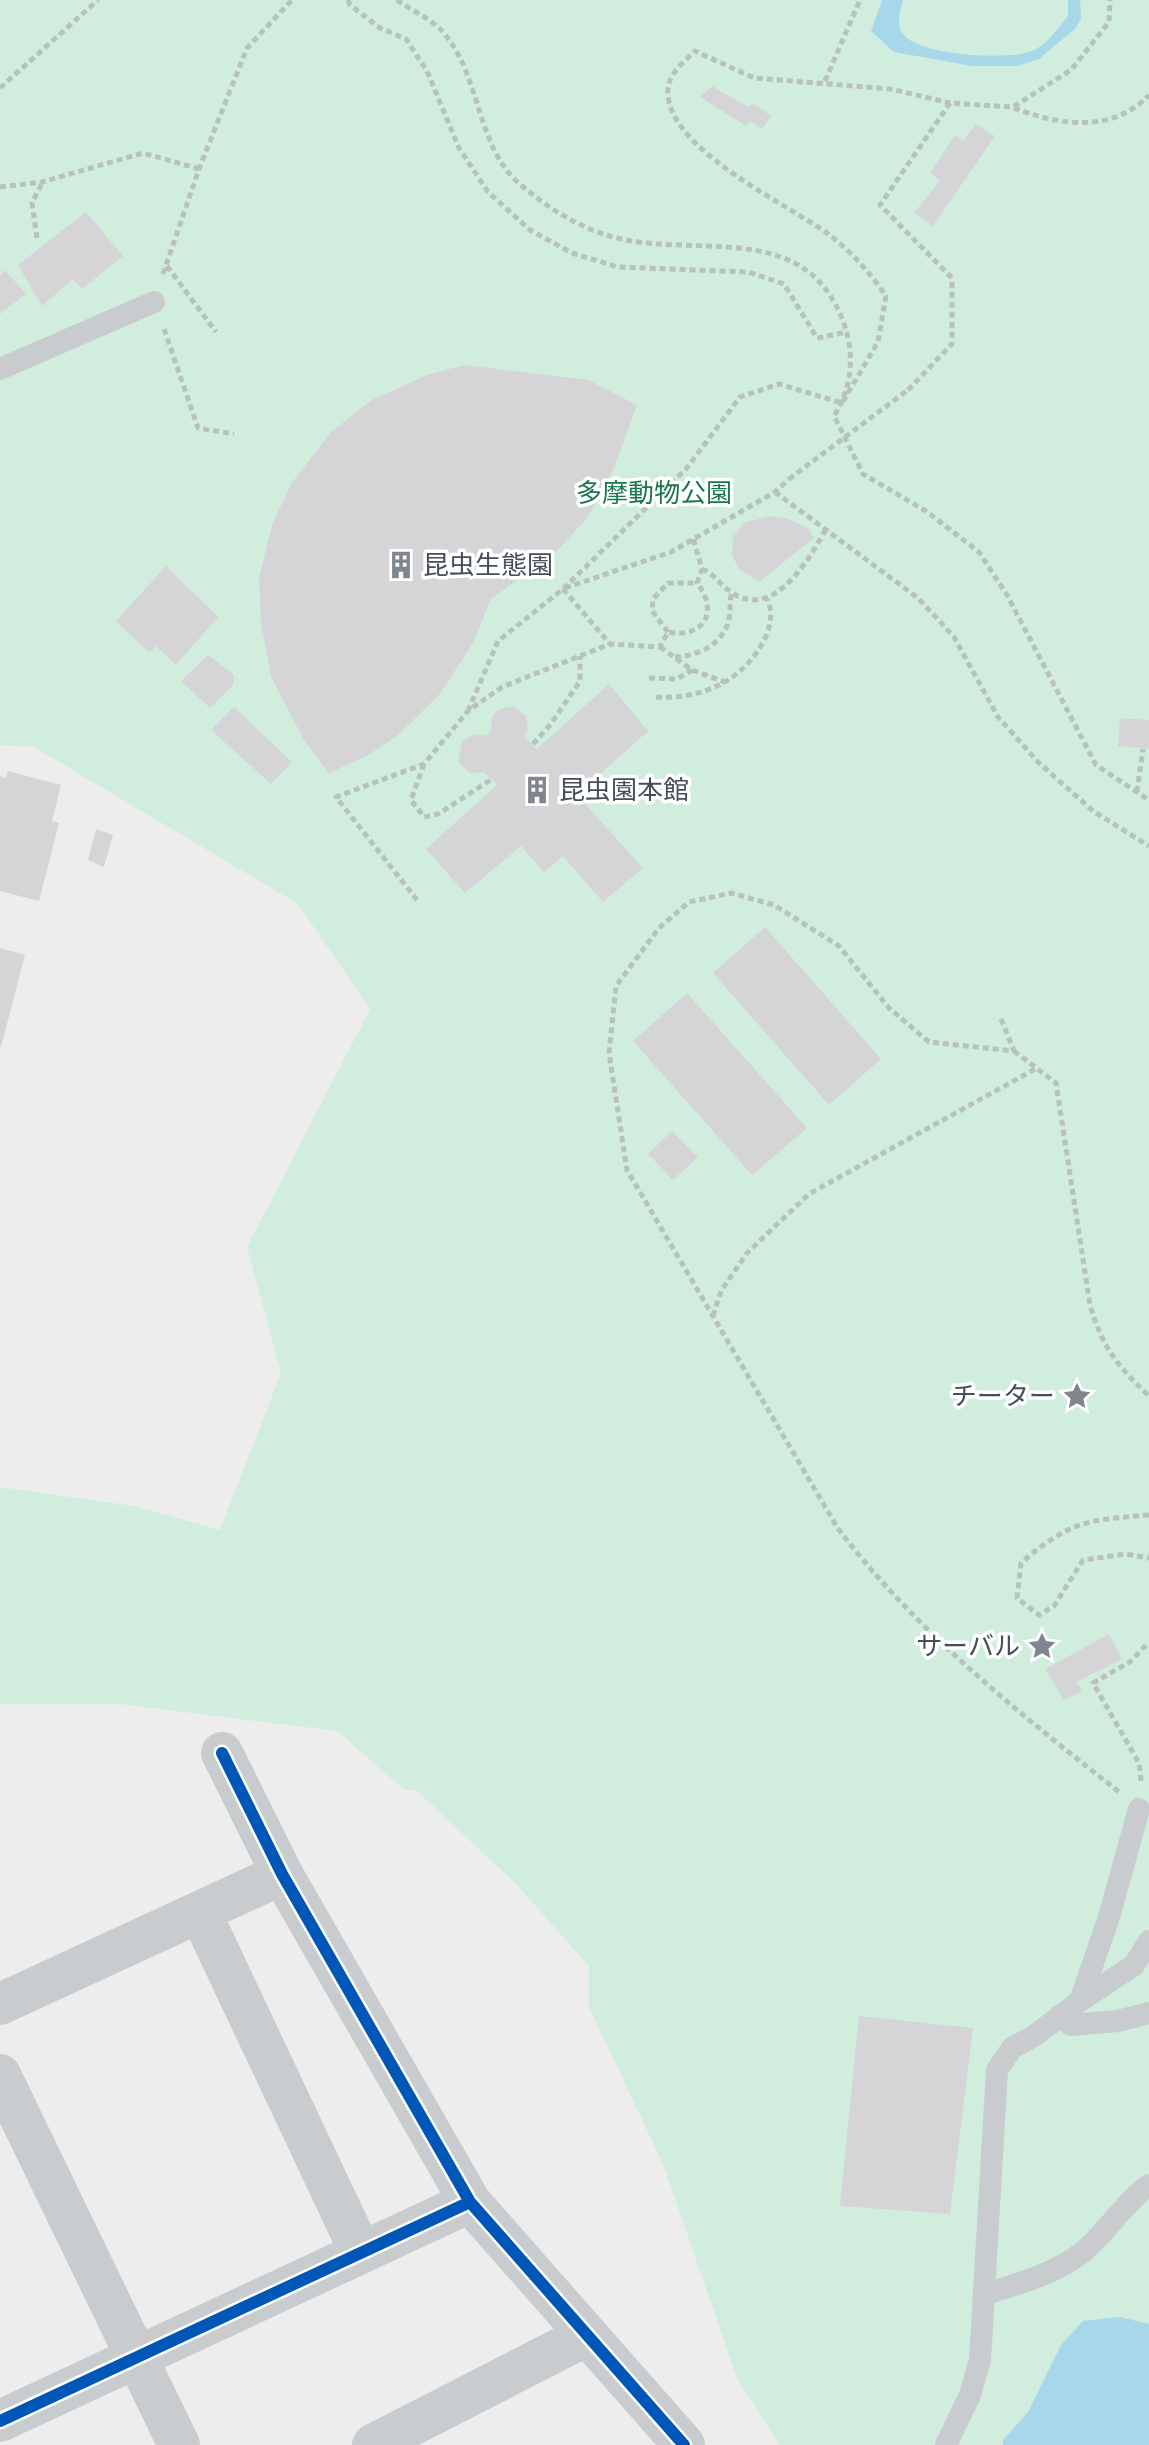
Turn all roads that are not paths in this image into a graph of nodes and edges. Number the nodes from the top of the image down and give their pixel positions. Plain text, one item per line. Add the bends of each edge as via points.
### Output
1 (154, 302) road end
2 (0, 369) edge
3 (222, 1753) dead end
4 (1139, 1809) road end
5 (282, 1874) junction
6 (200, 1912) junction
7 (1149, 1941) edge
8 (1080, 2001) junction
9 (0, 2004) edge
10 (1149, 2013) edge
11 (1059, 2016) junction
12 (0, 2075) edge
13 (1149, 2185) edge
14 (470, 2202) junction
15 (360, 2251) junction
16 (985, 2294) junction
17 (587, 2335) junction
18 (136, 2356) junction
19 (0, 2421) edge
20 (179, 2445) edge
21 (373, 2445) edge
22 (684, 2445) edge
23 (946, 2445) edge

1 - 2 lane
3 - 5 street
4 - 8 lane
5 - 6 street
5 - 14 street
6 - 9 street
6 - 15 street
7 - 8 lane via 1134,1965
8 - 11 lane
10 - 11 lane via 1071,2025
11 - 16 lane via 1012,2048 997,2070
12 - 18 street
13 - 16 lane via 1062,2267
14 - 15 street
14 - 17 street
15 - 18 street
16 - 23 lane via 980,2360
17 - 21 street
17 - 22 street
18 - 19 street
18 - 20 street

